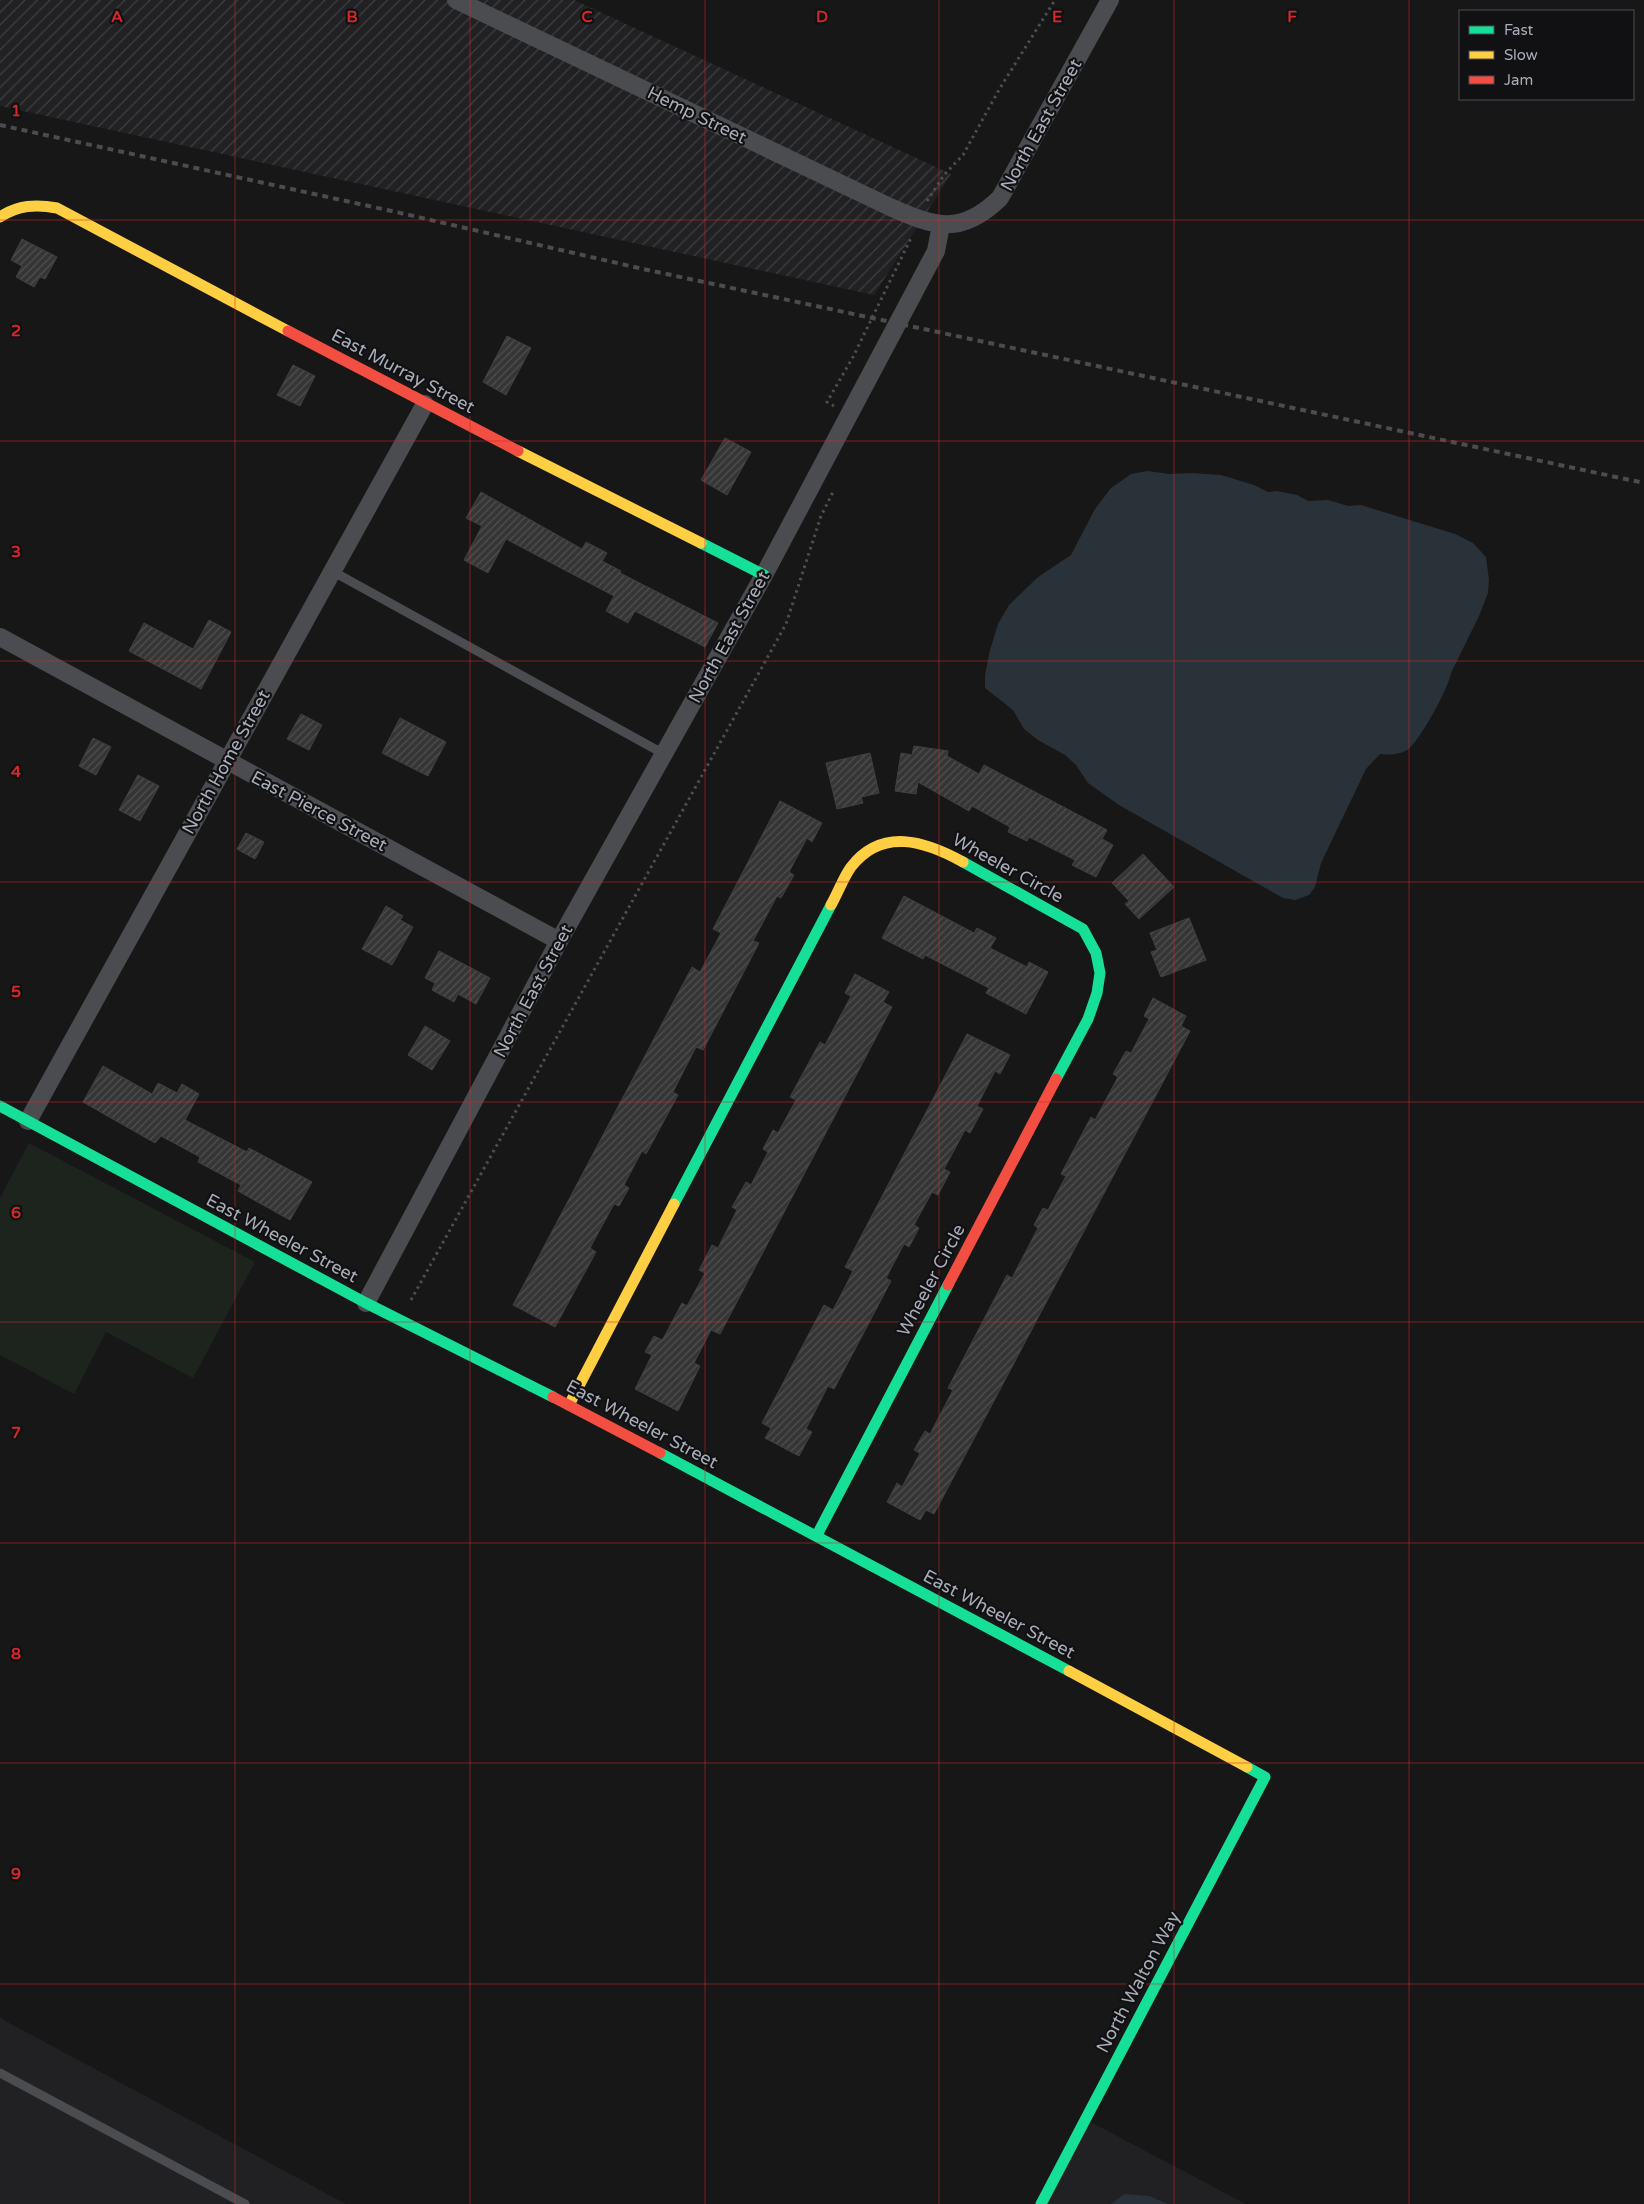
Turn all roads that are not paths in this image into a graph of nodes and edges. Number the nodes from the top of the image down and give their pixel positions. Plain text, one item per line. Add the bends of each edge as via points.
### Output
1 (456, 0) edge
2 (1110, 0) edge
3 (0, 217) edge
4 (941, 225) junction
5 (425, 404) junction
6 (332, 571) junction
7 (764, 575) junction
8 (0, 638) edge
9 (664, 754) junction
10 (226, 761) junction
11 (560, 941) junction
12 (0, 1106) edge
13 (28, 1121) junction
14 (366, 1303) junction
15 (569, 1405) junction
16 (817, 1535) junction
17 (1265, 1777) joint
18 (0, 2073) edge
19 (245, 2204) edge
20 (1041, 2204) edge

1 - 4 street, Hemp Street via 915,219
2 - 4 street, North East Street via 1000,198 967,221
3 - 5 street, East Murray Street via 25,205 57,208
4 - 7 street, North East Street via 936,251
5 - 6 street, North Home Street
5 - 7 street, East Murray Street
6 - 9 lane
6 - 10 street, North Home Street
7 - 9 street, North East Street
8 - 10 street, East Pierce Street
9 - 11 street, North East Street
10 - 11 street, East Pierce Street
10 - 13 street, North Home Street
11 - 14 street, North East Street
12 - 13 street, East Wheeler Street
13 - 14 street, East Wheeler Street
14 - 15 street, East Wheeler Street
15 - 16 street, East Wheeler Street
15 - 16 street, Wheeler Circle via 850,869 868,851 891,841 937,848 1083,929 1095,949 1101,969 1099,986 1088,1019
16 - 17 street, East Wheeler Street
17 - 20 street, North Walton Way
18 - 19 lane

